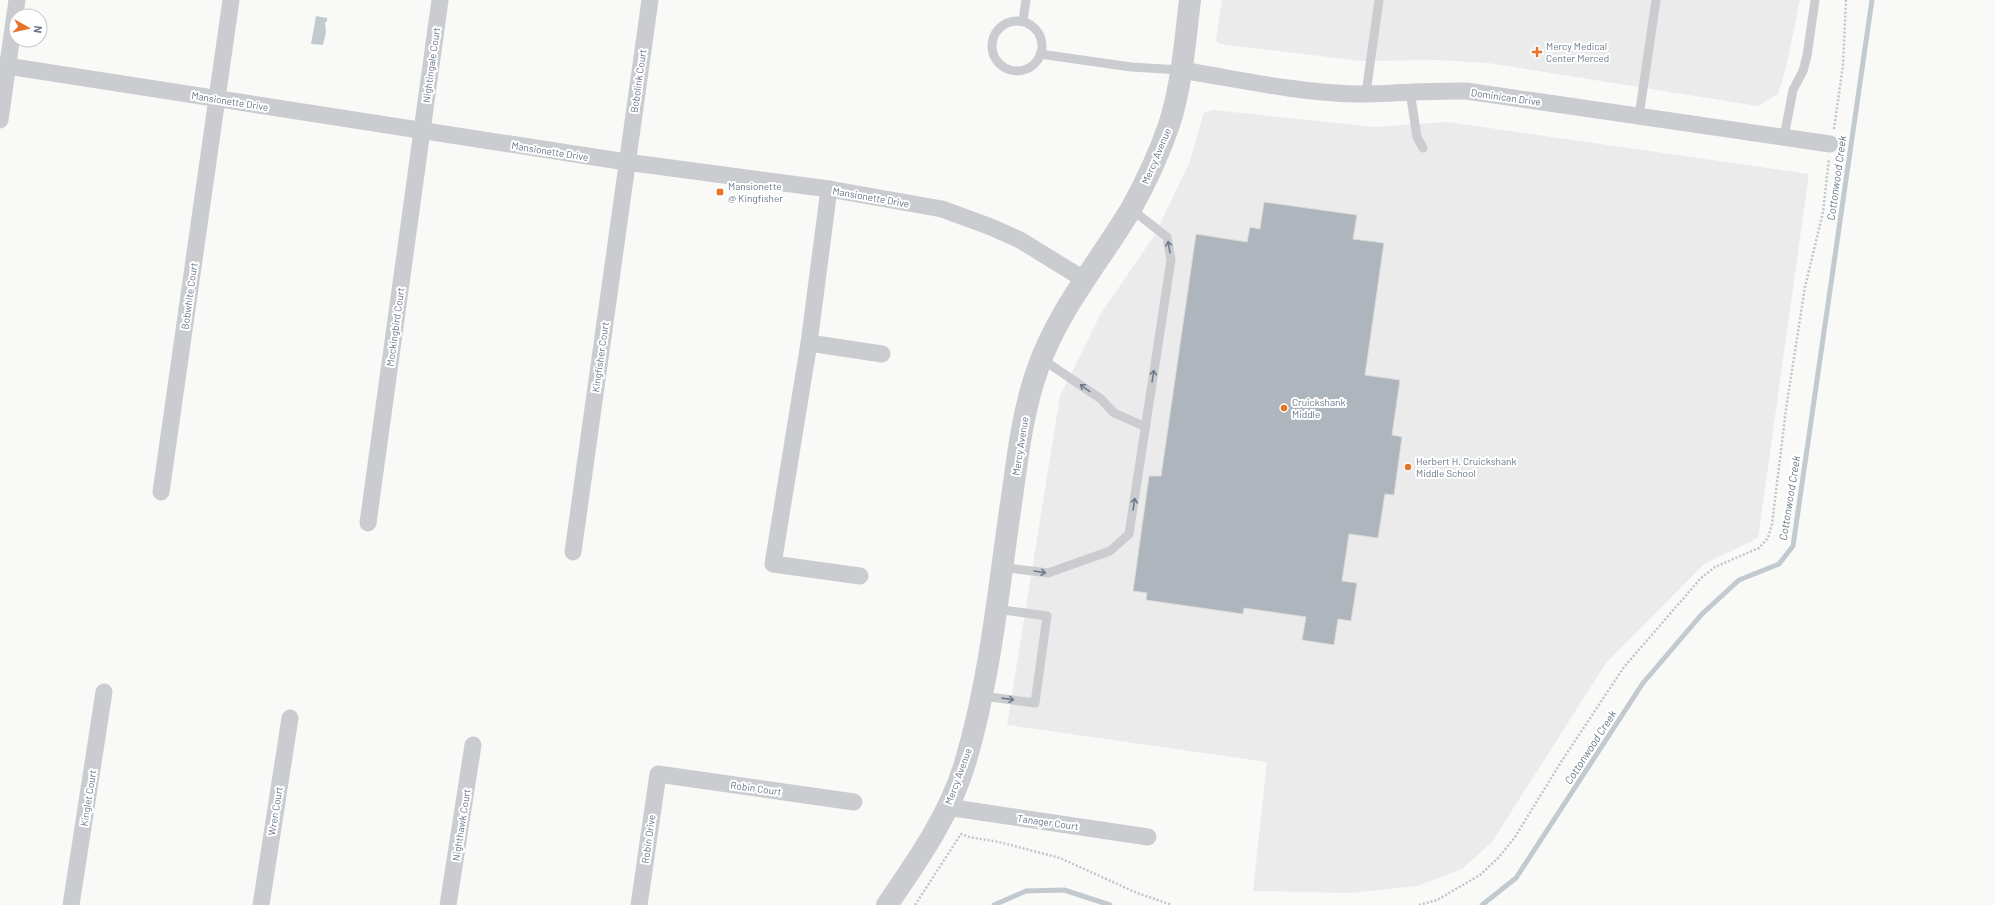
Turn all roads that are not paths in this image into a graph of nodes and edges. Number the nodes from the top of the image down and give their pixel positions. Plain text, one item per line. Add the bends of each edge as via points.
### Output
1 (17, 0) edge
2 (231, 0) edge
3 (440, 0) edge
4 (650, 0) edge
5 (1026, 0) edge
6 (1190, 0) edge
7 (1379, 0) edge
8 (1656, 0) edge
9 (1815, 0) edge
10 (1023, 21) junction
11 (1040, 54) junction
12 (4, 66) edge
13 (1181, 70) junction
14 (1410, 91) junction
15 (1366, 93) junction
16 (217, 99) junction
17 (1639, 116) junction
18 (0, 120) edge
19 (422, 131) junction
20 (1784, 137) junction
21 (1830, 144) road end
22 (1423, 148) dead end
23 (626, 162) junction
24 (829, 190) junction
25 (1131, 209) junction
26 (1085, 280) junction
27 (809, 343) junction
28 (882, 354) dead end
29 (1042, 359) junction
30 (1146, 427) junction
31 (162, 492) dead end
32 (368, 523) dead end
33 (573, 552) dead end
34 (1001, 567) junction
35 (860, 576) dead end
36 (995, 609) junction
37 (104, 692) dead end
38 (982, 696) junction
39 (290, 718) dead end
40 (473, 745) dead end
41 (658, 774) joint
42 (854, 802) dead end
43 (947, 807) junction
44 (1148, 837) dead end
45 (71, 905) edge
46 (261, 905) edge
47 (448, 905) edge
48 (639, 905) edge
49 (887, 905) edge

1 - 12 street
2 - 16 street, Bobwhite Court
3 - 19 street, Nightingale Court
4 - 23 street, Bobolink Court
5 - 10 lane
6 - 13 street, Mercy Avenue
7 - 15 lane
8 - 17 lane
9 - 20 lane via 1807,56 1803,71 1793,90
10 - 11 lane via 1037,30 1042,45
10 - 11 lane via 1007,22 995,33 992,40 994,57 1006,69 1014,71 1034,64
11 - 13 lane via 1131,68
12 - 16 street, Mansionette Drive
12 - 18 street
13 - 15 street, Dominican Drive via 1290,88
13 - 25 street, Mercy Avenue via 1170,123 1152,169
14 - 15 street, Dominican Drive
14 - 17 street, Dominican Drive via 1466,91
14 - 22 lane via 1417,137
16 - 19 street, Mansionette Drive
16 - 31 street, Bobwhite Court
17 - 20 street, Dominican Drive
19 - 23 street, Mansionette Drive
19 - 32 street, Mockingbird Court
20 - 21 street, Dominican Drive
23 - 24 street, Mansionette Drive
23 - 33 street, Kingfisher Court
24 - 26 street, Mansionette Drive via 942,209 1020,240
24 - 27 street
25 - 26 street, Mercy Avenue
30 -> 25 lane via 1171,260 1167,237
26 - 29 street, Mercy Avenue via 1057,327
27 - 28 street
27 - 35 street via 773,564
30 -> 29 lane via 1114,413 1101,399
29 - 34 street, Mercy Avenue via 1023,421
34 -> 30 lane via 1048,573 1110,551 1129,534
34 - 36 street, Mercy Avenue
36 - 38 street, Mercy Avenue
38 -> 36 lane via 1035,703 1047,616
37 - 45 street, Kinglet Court
38 - 43 street, Mercy Avenue via 966,762
39 - 46 street, Wren Court
40 - 47 street, Nighthawk Court
41 - 42 street, Robin Court
41 - 48 street, Robin Drive
43 - 44 street, Tanager Court
43 - 49 street, Mercy Avenue via 918,860

